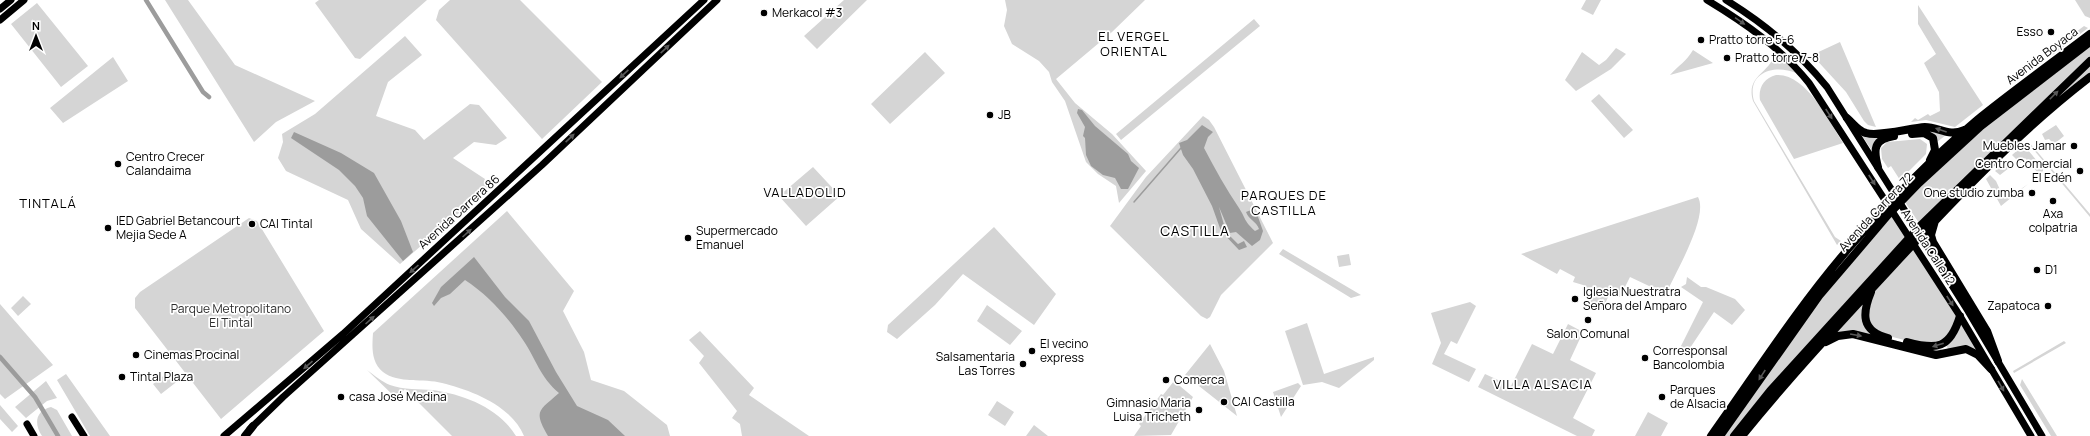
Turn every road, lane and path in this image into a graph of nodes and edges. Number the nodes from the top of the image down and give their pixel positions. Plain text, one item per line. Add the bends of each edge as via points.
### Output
1 (12, 0) edge
2 (24, 0) edge
3 (704, 0) edge
4 (717, 0) edge
5 (1707, 0) edge
6 (1726, 0) edge
7 (0, 9) edge
8 (0, 20) edge
9 (2088, 39) edge
10 (2090, 61) edge
11 (2090, 77) edge
12 (2025, 91) junction
13 (2008, 96) junction
14 (1847, 118) junction
15 (1978, 124) junction
16 (1928, 165) junction
17 (1878, 167) junction
18 (1915, 178) junction
19 (1906, 196) junction
20 (1936, 219) junction
21 (1891, 267) junction
22 (1875, 275) junction
23 (1874, 286) junction
24 (1960, 316) junction
25 (1820, 346) junction
26 (1998, 361) junction
27 (1991, 368) junction
28 (72, 417) dead end
29 (27, 424) dead end
30 (253, 426) joint
31 (224, 435) edge
32 (34, 436) edge
33 (84, 436) edge
34 (244, 436) edge
35 (1711, 436) edge
36 (1720, 436) edge
37 (1734, 436) edge
38 (1742, 436) edge
39 (2031, 436) edge
40 (2042, 436) edge

1 - 7 main road
2 - 8 main road
3 -> 31 main road, Avenida Carrera 86 via 343,334
30 -> 4 main road, Avenida Carrera 86 via 282,397 542,165
5 -> 24 main road, Avenida Calle 12 via 1757,33 1787,58 1816,93
6 - 14 main road, Avenida Calle 12 via 1769,29 1794,50 1827,87
9 - 12 highway, Avenida Carrera 72
9 - 13 highway, Avenida Boyaca
22 -> 10 highway via 1947,199
11 - 20 highway via 2051,108
12 - 13 highway
12 - 15 highway, Avenida Carrera 72
13 - 15 highway, Avenida Carrera 72
15 -> 14 highway via 1954,133 1929,127 1868,134 1859,130
14 - 17 main road, Avenida Calle 12
15 - 16 highway, Avenida Carrera 72 via 1961,134
15 - 19 highway, Avenida Carrera 72
16 - 17 highway via 1934,154 1935,143 1928,135 1919,133 1880,140 1875,153
16 - 18 highway, Avenida Carrera 72
17 - 26 main road, Avenida Calle 12
18 - 19 highway
18 - 35 highway, Avenida Carrera 72 via 1838,260
19 -> 36 highway, Avenida Carrera 72 via 1833,277
20 - 21 highway
20 - 26 highway via 1932,228 1933,242 1987,331
21 - 22 highway
21 - 23 highway
22 - 37 highway
24 -> 23 highway via 1950,338 1935,347 1880,336 1870,329 1865,319 1865,307
23 - 25 highway
24 - 27 main road, Avenida Calle 12
25 -> 27 highway via 1838,336 1849,334 1936,355 1966,349 1978,355
25 - 38 highway
26 - 40 main road, Avenida Calle 12
27 -> 39 main road, Avenida Calle 12
28 - 33 main road
29 - 32 main road
30 - 34 highway

